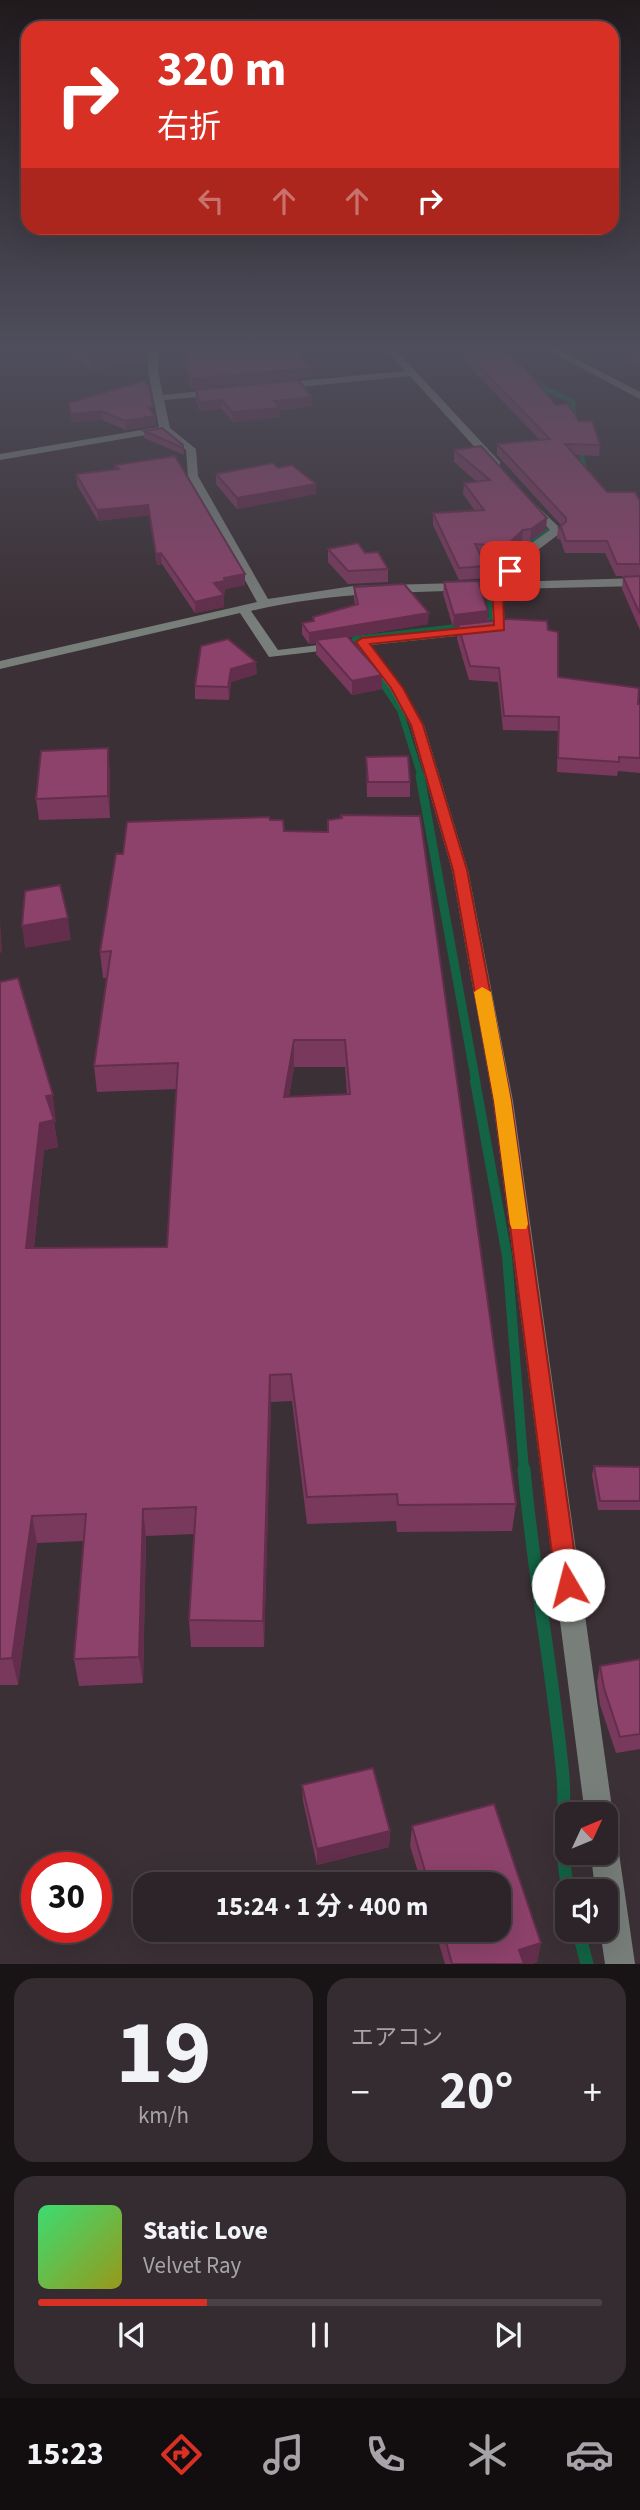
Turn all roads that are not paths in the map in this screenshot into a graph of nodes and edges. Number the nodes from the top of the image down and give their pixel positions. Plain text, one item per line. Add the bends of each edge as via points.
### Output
1 (102, 440) edge
2 (179, 440) edge
3 (473, 440) edge
4 (0, 457) edge
5 (505, 474) edge
6 (522, 493) edge
7 (640, 582) edge
8 (497, 586) junction
9 (264, 603) junction
10 (243, 608) junction
11 (362, 642) junction
12 (0, 665) edge
13 (597, 1802) edge
14 (607, 1866) edge
15 (620, 1964) edge

1 - 4 street
2 - 9 street via 191,449 193,476
3 - 5 street
6 - 8 street via 557,531 522,556
7 - 8 street
8 - 9 street via 353,590
8 - 11 street via 500,628
9 - 10 street
10 - 11 street via 274,654
10 - 12 street
11 - 13 street via 417,725 460,870 503,1101
14 - 15 street

